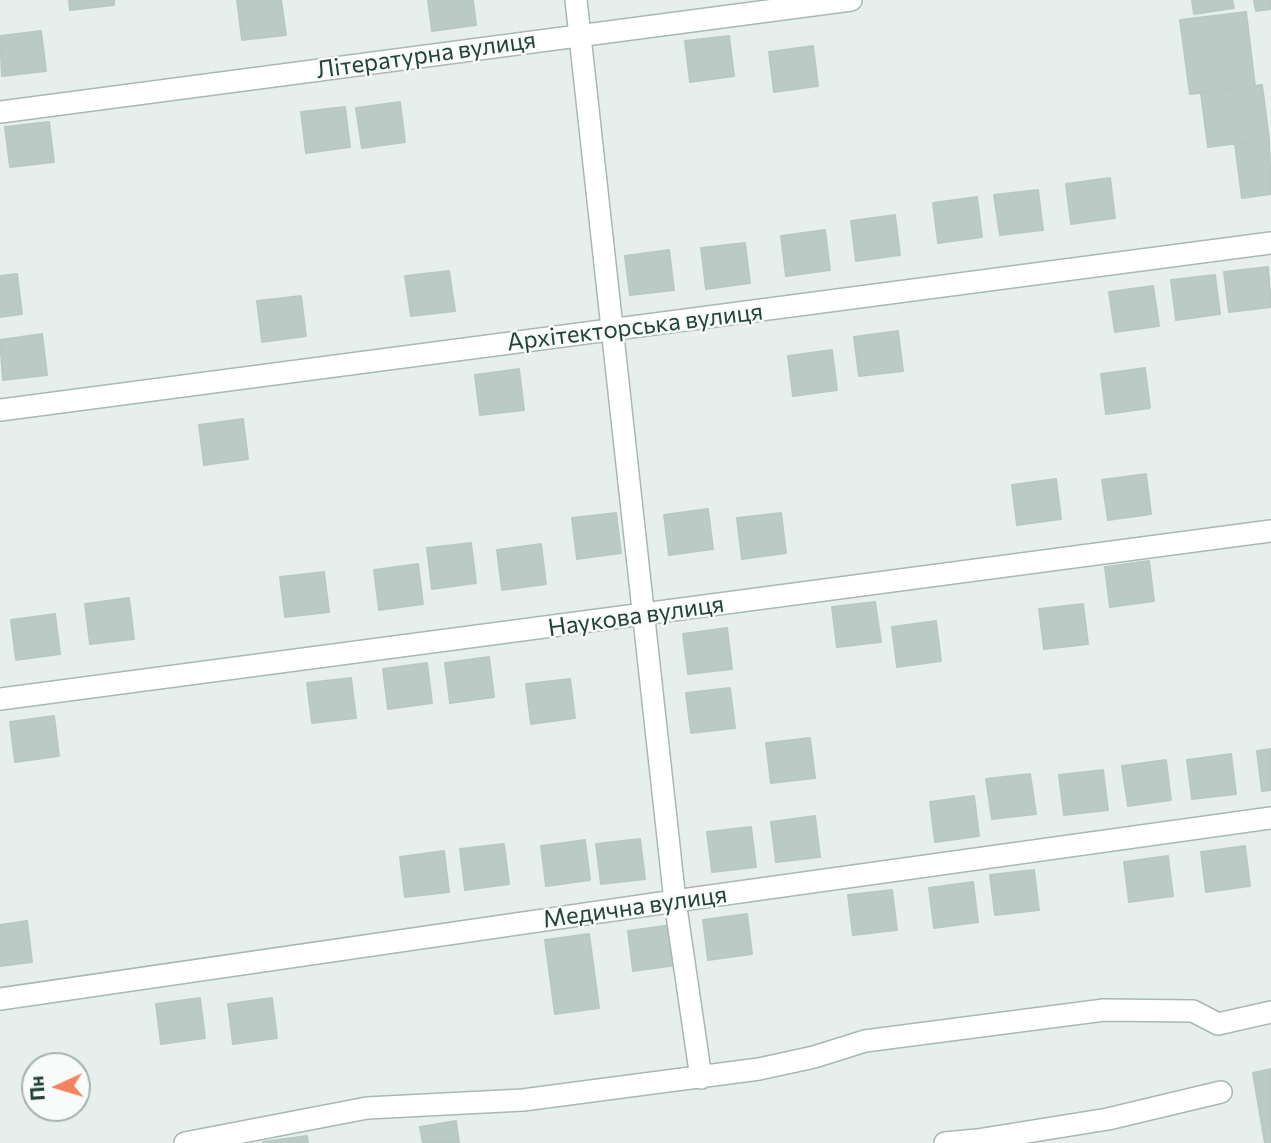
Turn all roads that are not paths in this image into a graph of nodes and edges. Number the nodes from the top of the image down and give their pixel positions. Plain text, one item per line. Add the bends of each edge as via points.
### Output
1 (576, 0) edge
2 (851, 0) edge
3 (580, 34) junction
4 (0, 112) edge
5 (1271, 243) edge
6 (613, 329) junction
7 (0, 410) edge
8 (1271, 531) edge
9 (645, 615) junction
10 (0, 699) edge
11 (1271, 818) edge
12 (676, 901) junction
13 (0, 999) edge
14 (1271, 1012) edge
15 (701, 1078) junction
16 (1221, 1092) dead end
17 (186, 1143) edge
18 (945, 1143) edge

1 - 3 street
2 - 3 street, Літературна вулиця
3 - 4 street, Літературна вулиця
3 - 6 street
5 - 6 street, Архітекторська вулиця
6 - 7 street, Архітекторська вулиця
6 - 9 street
8 - 9 street, Наукова вулиця
9 - 10 street, Наукова вулиця
9 - 12 street
11 - 12 street, Медична вулиця
12 - 13 street, Медична вулиця
12 - 15 street
14 - 15 street via 1218,1024 1193,1011 1104,1010 864,1041 814,1058
15 - 17 street via 523,1100 367,1108
16 - 18 street via 1108,1119

